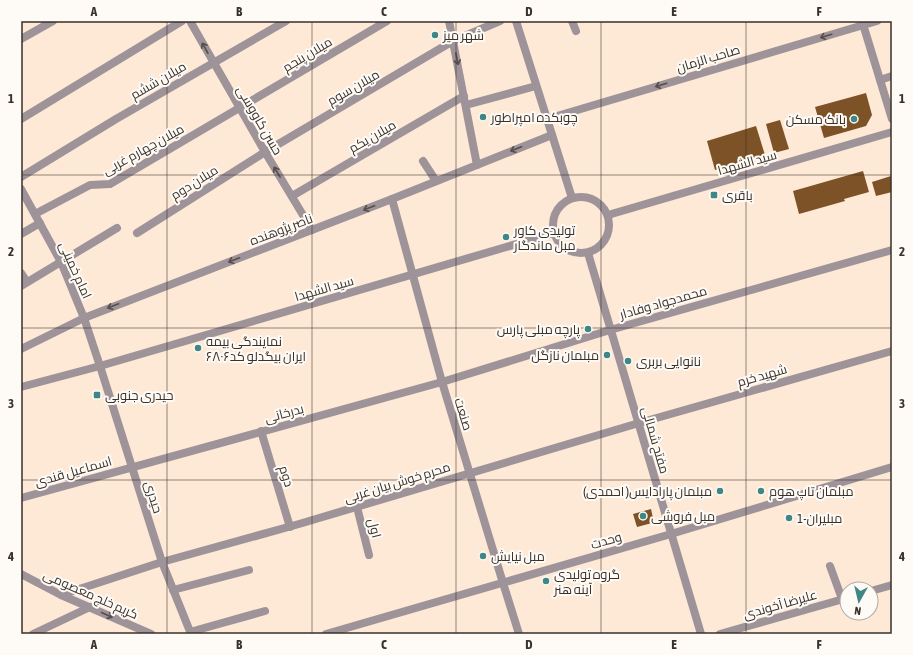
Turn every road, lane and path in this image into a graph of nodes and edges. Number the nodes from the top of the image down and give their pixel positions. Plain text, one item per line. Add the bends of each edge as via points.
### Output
1 (53, 21) edge
2 (182, 21) edge
3 (190, 21) edge
4 (286, 21) edge
5 (387, 21) edge
6 (450, 21) edge
7 (500, 21) edge
8 (516, 21) edge
9 (572, 21) edge
10 (877, 21) edge
11 (863, 23) edge
12 (576, 31) dead end
13 (21, 39) edge
14 (453, 41) junction
15 (213, 62) junction
16 (892, 76) edge
17 (880, 80) junction
18 (536, 86) junction
19 (464, 96) junction
20 (466, 105) junction
21 (239, 108) junction
22 (21, 119) edge
23 (547, 119) junction
24 (892, 119) edge
25 (892, 132) edge
26 (552, 135) junction
27 (265, 152) junction
28 (423, 161) dead end
29 (477, 165) junction
30 (21, 177) edge
31 (436, 181) junction
32 (21, 189) edge
33 (292, 196) junction
34 (572, 198) junction
35 (392, 199) junction
36 (35, 214) junction
37 (608, 215) junction
38 (40, 223) junction
39 (117, 228) dead end
40 (312, 230) junction
41 (137, 233) dead end
42 (554, 233) junction
43 (21, 234) edge
44 (892, 250) edge
45 (588, 253) junction
46 (62, 262) junction
47 (21, 272) edge
48 (412, 275) junction
49 (24, 284) edge
50 (84, 318) junction
51 (610, 330) junction
52 (21, 348) edge
53 (892, 351) edge
54 (100, 366) junction
55 (442, 382) junction
56 (21, 387) edge
57 (639, 423) junction
58 (261, 431) junction
59 (132, 467) junction
60 (892, 467) edge
61 (469, 473) junction
62 (21, 498) edge
63 (357, 507) junction
64 (290, 527) junction
65 (671, 534) junction
66 (369, 555) dead end
67 (162, 562) junction
68 (830, 566) dead end
69 (249, 570) dead end
70 (21, 574) edge
71 (503, 583) junction
72 (892, 585) edge
73 (839, 587) edge
74 (879, 589) edge
75 (173, 590) junction
76 (61, 595) junction
77 (839, 600) edge
78 (90, 607) junction
79 (266, 611) dead end
80 (190, 633) edge
81 (33, 634) edge
82 (151, 634) edge
83 (326, 634) edge
84 (519, 634) edge
85 (701, 634) edge
86 (720, 634) edge

1 - 13 street
2 - 22 street
15 -> 3 street, حسن کاووسی
4 - 15 street, میلان ششم
5 - 21 street, میلان پنجم
6 - 14 street
7 - 14 street, میلان سوم
8 - 18 street
9 - 12 street
10 - 11 street, صاحب الزمان
11 - 17 street
11 -> 23 street, صاحب الزمان
14 -> 19 street
14 - 27 street, میلان سوم
15 - 21 street, حسن کاووسی
15 - 30 street, میلان ششم
16 - 17 street
17 - 24 street
18 - 20 street
18 - 23 street
19 - 20 street
19 - 33 street, میلان یکم
20 - 29 street
21 - 27 street, حسن کاووسی
21 - 36 street, میلان چهارم غربی via 110,184 90,185
23 - 26 street
25 - 37 street, سید الشهدا
26 -> 29 street, ناصر پژوهنده
26 - 34 street
33 -> 27 street, حسن کاووسی
27 - 41 street, میلان دوم
28 - 31 street
29 - 31 street, ناصر پژوهنده
31 - 35 street, ناصر پژوهنده
32 - 36 street, امام خمینی
33 - 40 street, حسن کاووسی
34 - 37 street via 585,197 597,202
34 - 42 street via 564,202 556,212
35 -> 40 street, ناصر پژوهنده
35 - 48 street, صنعت
36 - 38 street, امام خمینی
37 - 45 street via 610,225 604,242
38 - 43 street
38 - 46 street, امام خمینی
39 - 46 street
40 -> 50 street, ناصر پژوهنده
42 - 45 street via 563,247 575,253
42 - 48 street, سید الشهدا
44 - 51 street, محمدجواد وفادار
45 - 51 street, مفتح شمالی
46 - 49 street
46 - 50 street, امام خمینی
47 - 49 street
48 - 54 street, سید الشهدا
48 - 55 street, صنعت
50 - 52 street, ناصر پژوهنده
50 - 54 street, امام خمینی
51 - 55 street, محمدجواد وفادار
51 - 57 street, مفتح شمالی
53 - 57 street, شهید خرم
54 - 56 street, سید الشهدا
54 - 59 street, حیدری
55 - 58 street, بدرخانی
55 - 61 street, صنعت
57 - 61 street, محرم خوش بیان غربی
57 - 65 street, مفتح شمالی
58 - 59 street, بدرخانی
58 - 64 street, دوم
59 - 62 street, اسماعیل قندی
59 - 67 street, حیدری
60 - 65 street, وحدت
61 - 63 street, محرم خوش بیان غربی
61 - 71 street, صنعت
63 - 64 street, محرم خوش بیان غربی
63 - 66 street, اول
64 - 67 street, محرم خوش بیان غربی
65 - 71 street, وحدت
65 - 85 street, مفتح شمالی
67 - 75 street, حیدری
67 - 76 street, محرم خوش بیان غربی
68 - 73 street
69 - 75 street
70 - 76 street, کریم خلج معصومی
71 - 83 street, وحدت
71 - 84 street, صنعت
72 - 74 street
75 - 80 street, حیدری
76 - 78 street, کریم خلج معصومی
77 - 86 street, علیرضا آخوندی
78 - 81 street
78 -> 82 street, کریم خلج معصومی
79 - 80 street

